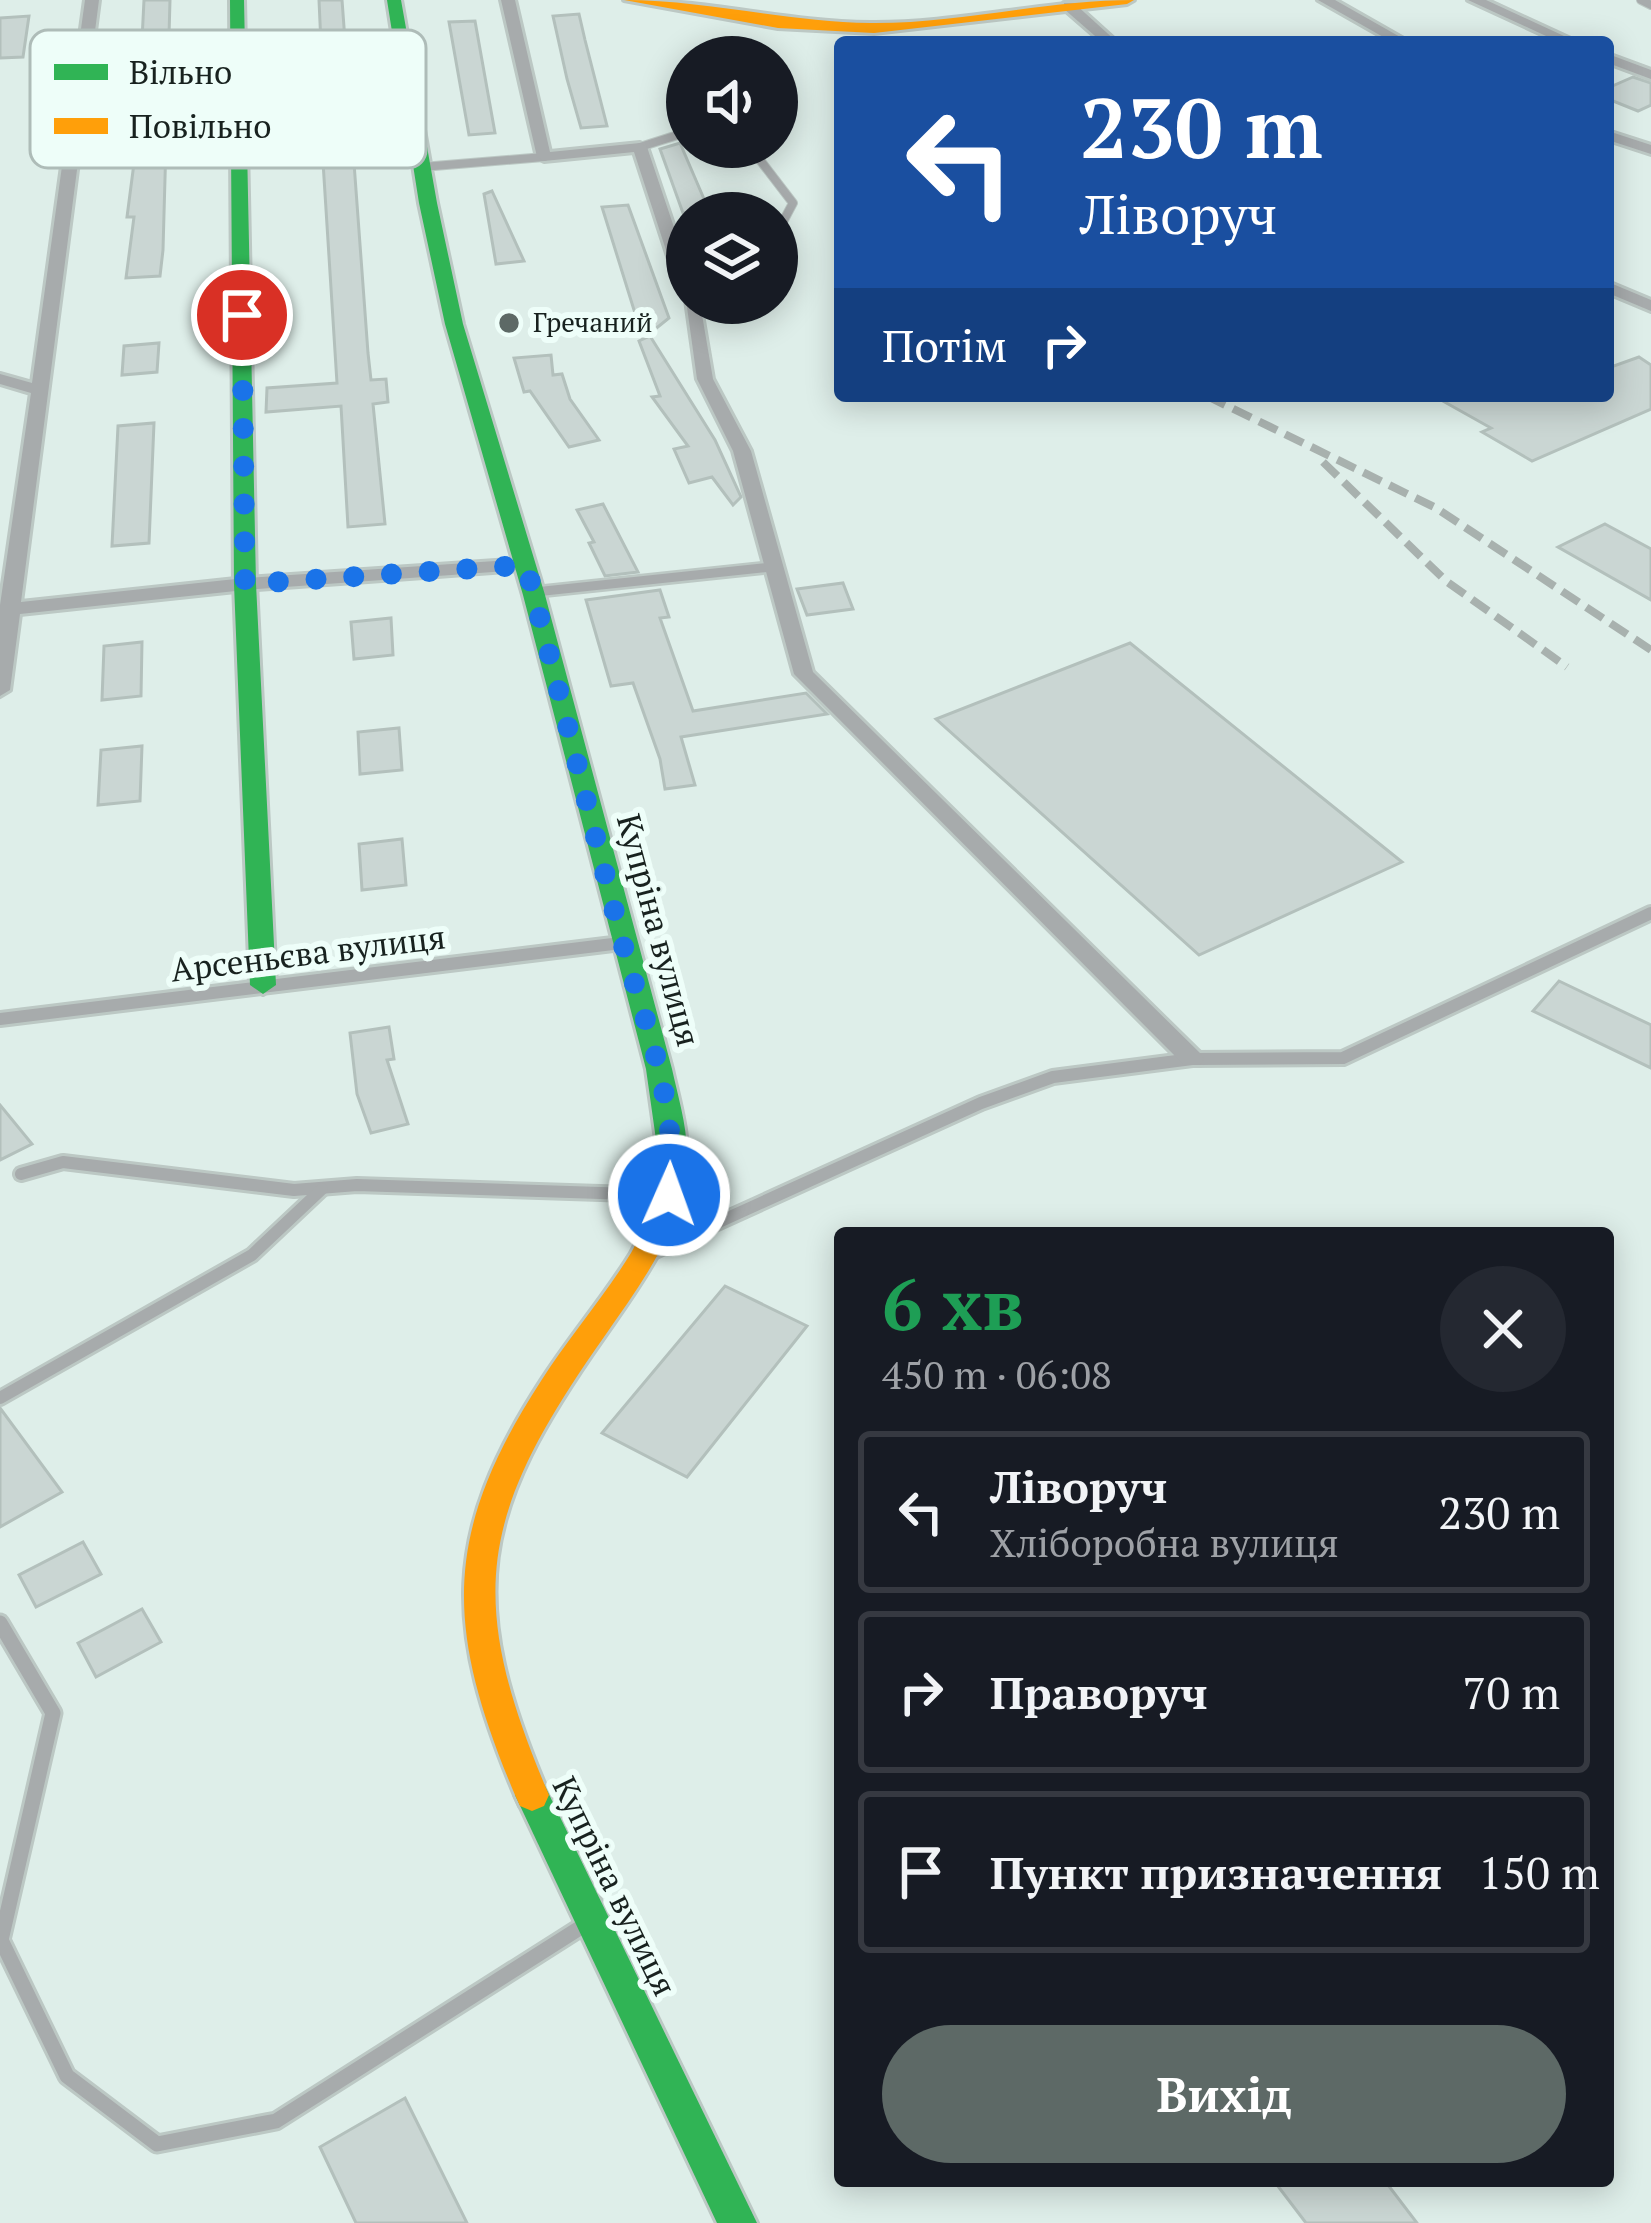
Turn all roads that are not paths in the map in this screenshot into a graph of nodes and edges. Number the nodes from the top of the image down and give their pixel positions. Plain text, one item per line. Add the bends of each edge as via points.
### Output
1 (92, 0) edge
2 (238, 0) edge
3 (394, 0) edge
4 (508, 0) edge
5 (632, 0) edge
6 (1127, 0) edge
7 (1325, 0) edge
8 (1475, 0) edge
9 (1641, 0) edge
10 (697, 5) edge
11 (1651, 5) edge
12 (1070, 6) junction
13 (88, 30) edge
14 (238, 30) edge
15 (399, 30) edge
16 (1103, 36) edge
17 (1391, 36) edge
18 (1556, 36) edge
19 (1614, 60) edge
20 (1651, 75) edge
21 (1614, 137) edge
22 (666, 139) edge
23 (640, 147) junction
24 (1651, 150) edge
25 (544, 157) junction
26 (426, 167) edge
27 (71, 168) edge
28 (240, 168) edge
29 (422, 168) edge
30 (766, 168) edge
31 (785, 192) edge
32 (666, 214) edge
33 (1614, 289) edge
34 (1651, 306) edge
35 (696, 324) edge
36 (0, 379) edge
37 (42, 391) junction
38 (772, 568) junction
39 (530, 579) junction
40 (245, 584) junction
41 (7, 610) edge
42 (0, 690) edge
43 (1651, 913) edge
44 (622, 943) junction
45 (263, 985) junction
46 (0, 1018) edge
47 (1192, 1059) junction
48 (22, 1174) dead end
49 (322, 1188) junction
50 (669, 1195) junction
51 (649, 1254) junction
52 (0, 1398) edge
53 (0, 1622) edge
54 (592, 1921) junction
55 (737, 2223) edge

1 - 13 street
2 - 14 main road
3 - 15 main road, Купріна вулиця
4 - 25 street
5 - 10 main road
6 - 12 main road
7 - 17 street
8 - 18 street
9 - 11 lane
10 - 12 main road via 800,25 874,28
12 - 16 street
19 - 20 street
21 - 24 street
22 - 23 lane
23 - 25 street
23 - 32 street
25 - 26 lane
27 - 37 street
28 - 40 main road
29 - 39 main road, Купріна вулиця via 454,322
30 - 31 lane
33 - 34 street
35 - 38 street via 705,379 742,451
36 - 37 street
37 - 41 street
38 - 39 lane
38 - 47 street via 804,674
39 - 40 street
39 - 44 main road, Купріна вулиця
40 - 41 street
40 - 45 main road
41 - 42 street
43 - 47 lane via 1343,1058
44 - 45 lane, Арсеньєва вулиця
44 - 50 main road, Купріна вулиця via 665,1088 674,1157
45 - 46 lane, Арсеньєва вулиця
47 - 51 lane via 1053,1077
48 - 49 lane via 63,1162
49 - 50 lane
49 - 52 lane via 252,1255
50 - 51 main road, Купріна вулиця
51 - 54 main road, Купріна вулиця via 517,1442 476,1558 484,1683
53 - 54 lane via 53,1713 2,1940 67,2076 157,2144 276,2121
54 - 55 main road, Купріна вулиця

